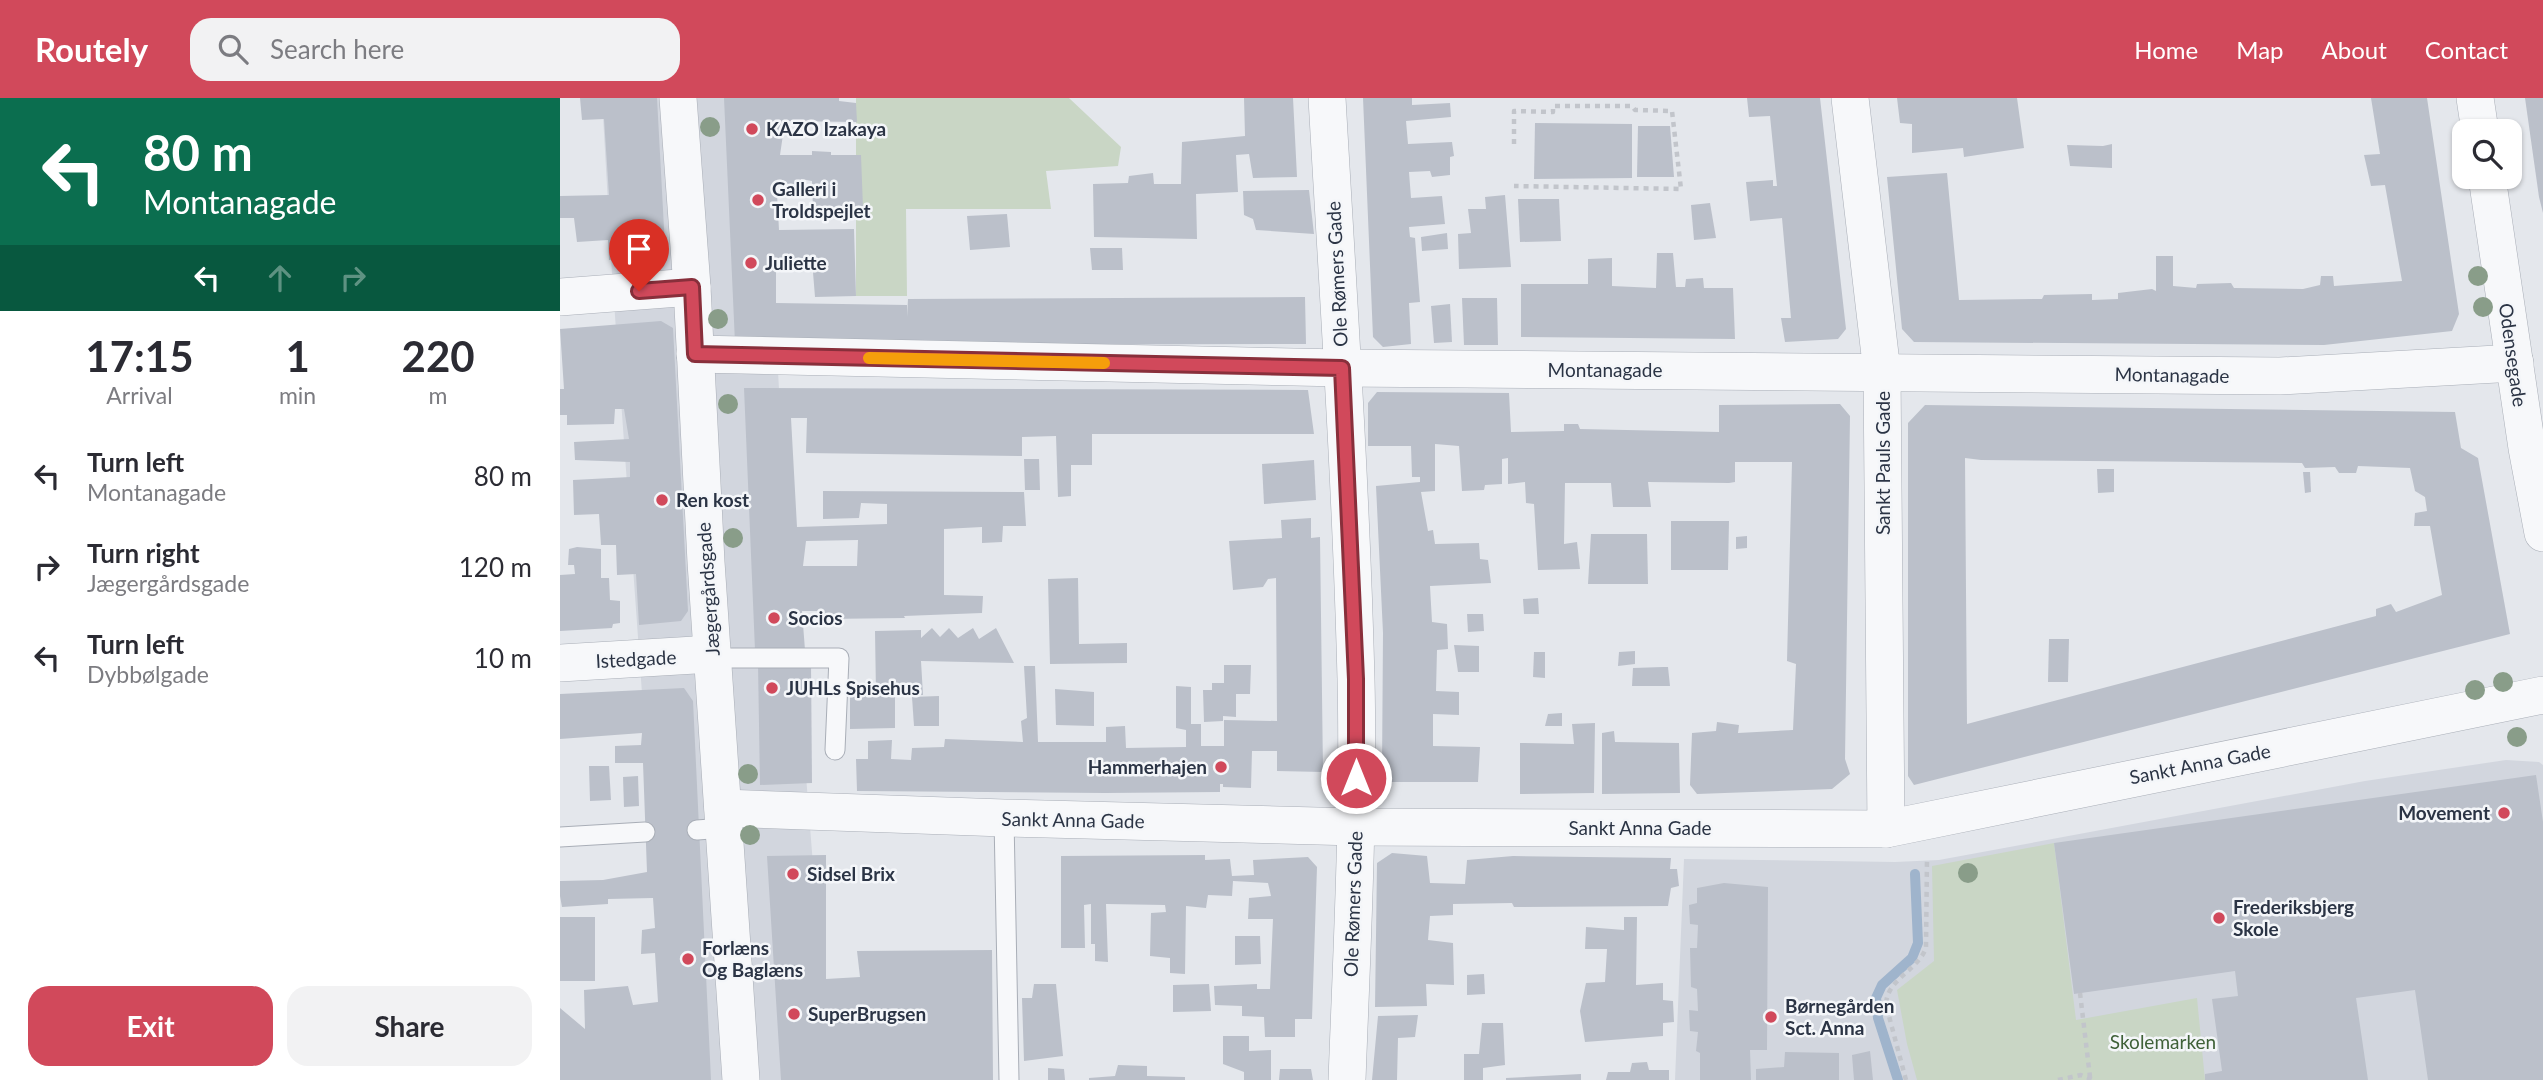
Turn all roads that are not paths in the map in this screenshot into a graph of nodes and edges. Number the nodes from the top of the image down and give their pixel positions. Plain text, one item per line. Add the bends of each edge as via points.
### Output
1 (678, 98) edge
2 (1327, 98) edge
3 (1850, 98) edge
4 (2475, 98) edge
5 (2478, 119) edge
6 (2489, 189) edge
7 (692, 287) junction
8 (560, 297) edge
9 (695, 354) junction
10 (2515, 363) junction
11 (1342, 368) junction
12 (1882, 372) junction
13 (2535, 447) edge
14 (2543, 533) edge
15 (712, 656) junction
16 (560, 663) edge
17 (2543, 695) edge
18 (835, 750) dead end
19 (1004, 818) junction
20 (715, 822) junction
21 (1356, 827) junction
22 (1886, 829) junction
23 (645, 832) dead end
24 (560, 837) edge
25 (741, 1080) edge
26 (1009, 1080) edge
27 (1347, 1080) edge

1 - 7 street, Jægergårdsgade
2 - 11 street, Ole Rømers Gade
3 - 12 street, Sankt Pauls Gade
4 - 5 street
6 - 10 street, Odensegade
7 - 8 street
7 - 9 street, Jægergårdsgade
9 - 11 street, Montanagade
9 - 15 street, Jægergårdsgade
10 - 12 street, Montanagade via 2280,376
10 - 13 street, Odensegade
11 - 12 street, Montanagade
11 - 21 street, Ole Rømers Gade via 1356,679
12 - 22 street, Sankt Pauls Gade
13 - 14 street, Odensegade
15 - 16 street, Istedgade
15 - 18 lane via 839,658
15 - 20 street, Jægergårdsgade
17 - 22 street, Sankt Anna Gade
19 - 20 street, Sankt Anna Gade
19 - 21 street, Sankt Anna Gade
19 - 26 lane
20 - 25 street, Jægergårdsgade
21 - 22 street, Sankt Anna Gade
21 - 27 street, Ole Rømers Gade
23 - 24 lane

